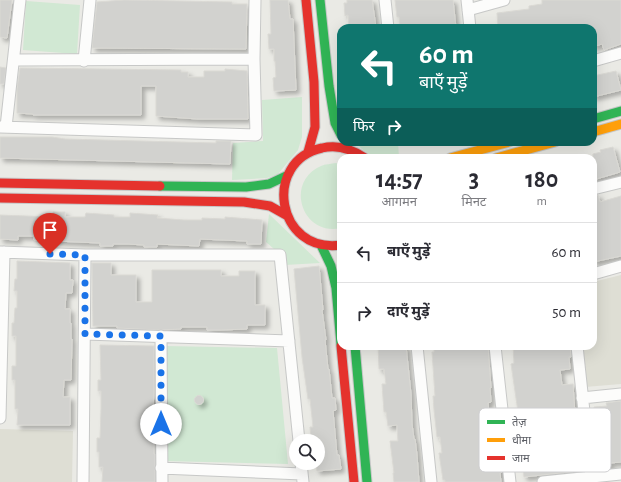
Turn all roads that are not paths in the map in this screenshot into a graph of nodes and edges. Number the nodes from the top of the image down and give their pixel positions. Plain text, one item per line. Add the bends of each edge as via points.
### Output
1 (20, 0) edge
2 (90, 0) edge
3 (255, 0) edge
4 (306, 0) edge
5 (320, 0) edge
6 (385, 0) edge
7 (504, 0) edge
8 (468, 5) edge
9 (388, 24) edge
10 (470, 24) edge
11 (621, 54) edge
12 (254, 59) junction
13 (14, 60) junction
14 (84, 60) junction
15 (597, 60) edge
16 (621, 111) edge
17 (597, 118) edge
18 (621, 124) edge
19 (3, 127) edge
20 (337, 127) edge
21 (597, 131) edge
22 (337, 146) edge
23 (348, 146) edge
24 (494, 146) edge
25 (540, 146) edge
26 (308, 152) junction
27 (360, 154) edge
28 (465, 154) edge
29 (511, 154) edge
30 (286, 176) junction
31 (621, 182) edge
32 (0, 183) edge
33 (597, 188) edge
34 (0, 198) edge
35 (286, 215) junction
36 (321, 245) junction
37 (337, 246) edge
38 (2, 252) edge
39 (85, 255) junction
40 (621, 266) edge
41 (597, 273) edge
42 (337, 299) edge
43 (85, 334) junction
44 (1, 335) edge
45 (161, 336) junction
46 (289, 341) junction
47 (341, 350) edge
48 (355, 350) edge
49 (418, 350) edge
50 (495, 350) edge
51 (577, 350) edge
52 (621, 394) edge
53 (582, 398) junction
54 (502, 408) edge
55 (583, 408) edge
56 (0, 418) edge
57 (298, 434) edge
58 (161, 468) junction
59 (509, 472) edge
60 (590, 472) edge
61 (302, 473) edge
62 (621, 474) edge
63 (591, 477) junction
64 (83, 482) edge
65 (162, 482) edge
66 (354, 482) edge
67 (367, 482) edge
68 (431, 482) edge
69 (510, 482) edge
70 (542, 482) edge

1 - 13 street
2 - 14 street
3 - 12 street
4 - 26 street via 315,127
5 - 20 street via 329,86
6 - 9 street
7 - 8 street
8 - 10 street
11 - 15 street
12 - 14 street
12 - 19 street via 256,135
13 - 14 street
13 - 19 street
16 - 17 street
18 - 21 street
22 - 26 street
23 - 27 street
24 - 28 street
25 - 29 street
26 - 30 street via 294,164
30 - 32 street via 268,184 246,187
30 - 35 street via 282,194
31 - 33 street
34 - 35 street via 244,202 270,206
35 - 36 street via 301,236
36 - 37 street
36 - 42 street via 331,266
38 - 39 street
38 - 44 street
39 - 43 street
39 - 46 street via 280,255
40 - 41 street
43 - 45 street
43 - 64 street
44 - 56 street
45 - 46 street
45 - 58 street
46 - 57 street
47 - 66 street
48 - 67 street
49 - 68 street
50 - 54 street
51 - 53 street
52 - 53 street
53 - 55 street
58 - 61 street
58 - 65 street
59 - 69 street
60 - 63 street
62 - 63 street
63 - 70 street

